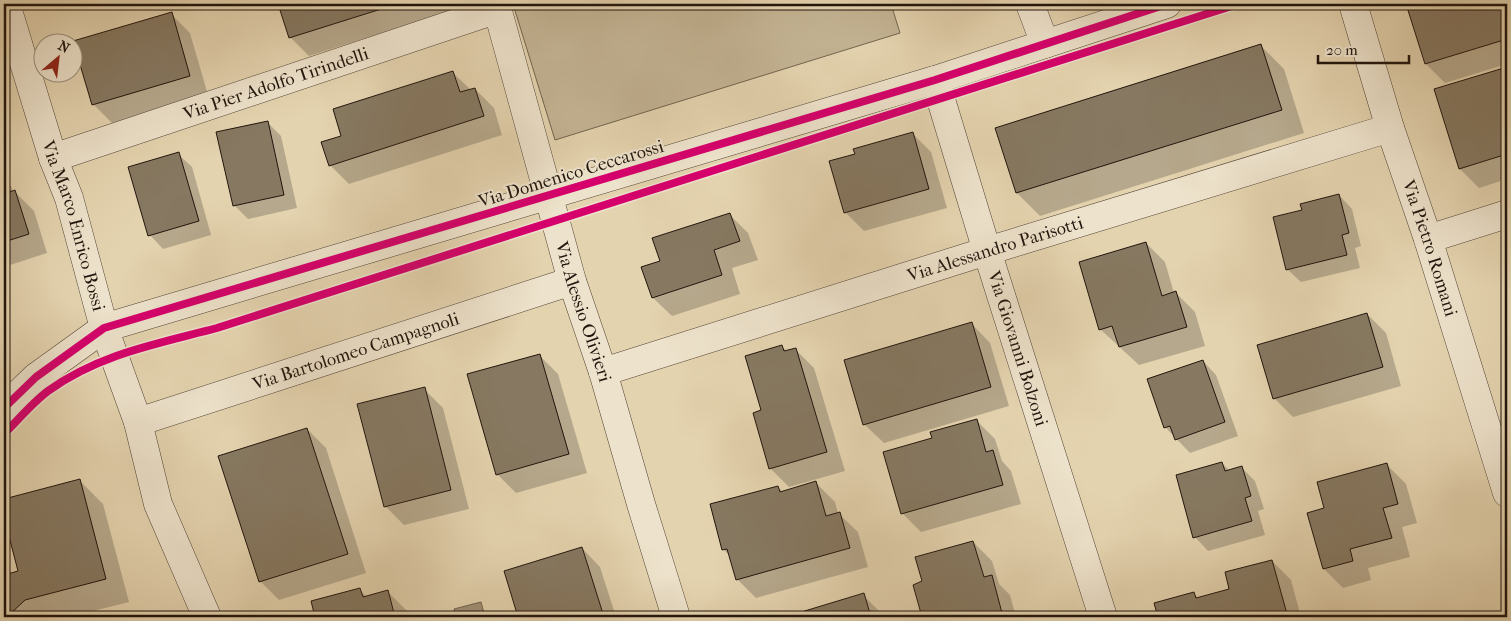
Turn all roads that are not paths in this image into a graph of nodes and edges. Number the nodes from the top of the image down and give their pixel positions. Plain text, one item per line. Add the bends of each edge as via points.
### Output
1 (6, 4) edge
2 (1030, 4) edge
3 (1168, 4) edge
4 (1353, 4) edge
5 (497, 6) edge
6 (1045, 44) junction
7 (15, 63) edge
8 (935, 80) junction
9 (1390, 128) junction
10 (53, 158) junction
11 (549, 196) junction
12 (1507, 214) edge
13 (1428, 239) junction
14 (987, 251) junction
15 (572, 281) junction
16 (104, 328) junction
17 (603, 372) junction
18 (4, 408) edge
19 (138, 422) junction
20 (1507, 493) edge
21 (207, 617) edge
22 (676, 617) edge
23 (1103, 617) edge

1 - 7 street, Via Marco Enrico Bossi
2 - 6 street
3 - 6 street, Via Domenico Ceccarossi
4 - 9 street, Via Pietro Romani
5 - 10 street, Via Pier Adolfo Tirindelli
5 - 11 street, Via Alessio Olivieri
6 - 8 street, Via Domenico Ceccarossi
7 - 10 street, Via Marco Enrico Bossi
8 - 11 street, Via Domenico Ceccarossi
8 - 14 street, Via Giovanni Bolzoni
9 - 13 street, Via Pietro Romani
9 - 14 street, Via Alessandro Parisotti
10 - 16 street, Via Marco Enrico Bossi via 69,198
11 - 15 street, Via Alessio Olivieri
11 - 16 street, Via Domenico Ceccarossi
12 - 13 street
13 - 20 street, Via Pietro Romani
14 - 17 street, Via Alessandro Parisotti
14 - 23 street, Via Giovanni Bolzoni
15 - 17 street, Via Alessio Olivieri
15 - 19 street, Via Bartolomeo Campagnoli
16 - 18 street, Via Domenico Ceccarossi via 36,377
16 - 19 street, Via Marco Enrico Bossi
17 - 22 street, Via Alessio Olivieri
19 - 21 street, Via Marco Enrico Bossi via 158,504

